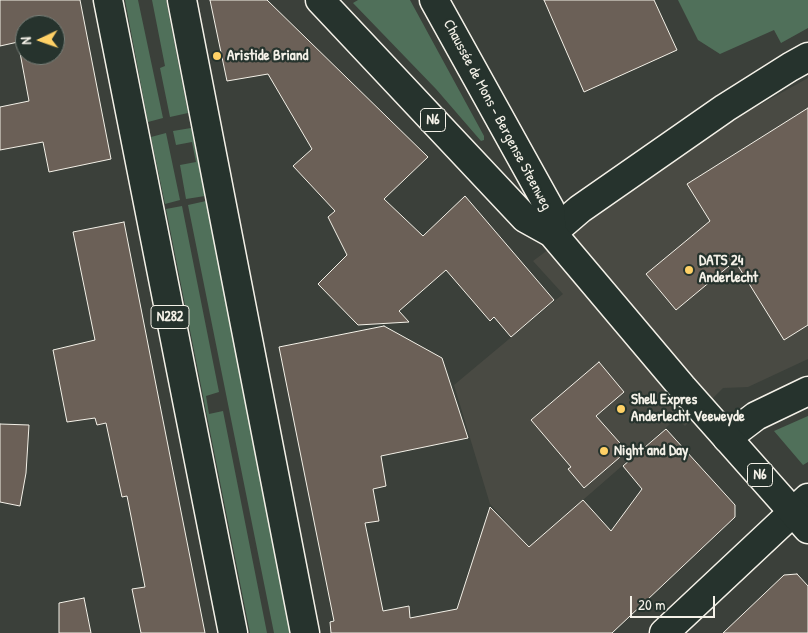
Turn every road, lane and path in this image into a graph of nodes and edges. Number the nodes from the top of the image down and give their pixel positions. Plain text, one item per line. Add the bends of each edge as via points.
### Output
1 (108, 0) edge
2 (182, 0) edge
3 (320, 0) edge
4 (434, 0) edge
5 (808, 57) edge
6 (552, 233) junction
7 (808, 391) edge
8 (728, 438) junction
9 (803, 513) edge
10 (233, 633) edge
11 (305, 633) edge
12 (664, 633) edge

1 - 10 main road, N282
2 - 11 main road
3 - 6 main road, Chaussée de Mons - Bergense Steenweg / N6 via 525,218
4 - 6 main road, Chaussée de Mons - Bergense Steenweg via 550,208
5 - 6 main road via 718,113 580,209
6 - 8 main road, Chaussée de Mons - Bergense Steenweg / N6
7 - 8 main road via 756,416
8 - 9 main road, Chaussée de Mons - Bergense Steenweg / N6
9 - 12 main road

